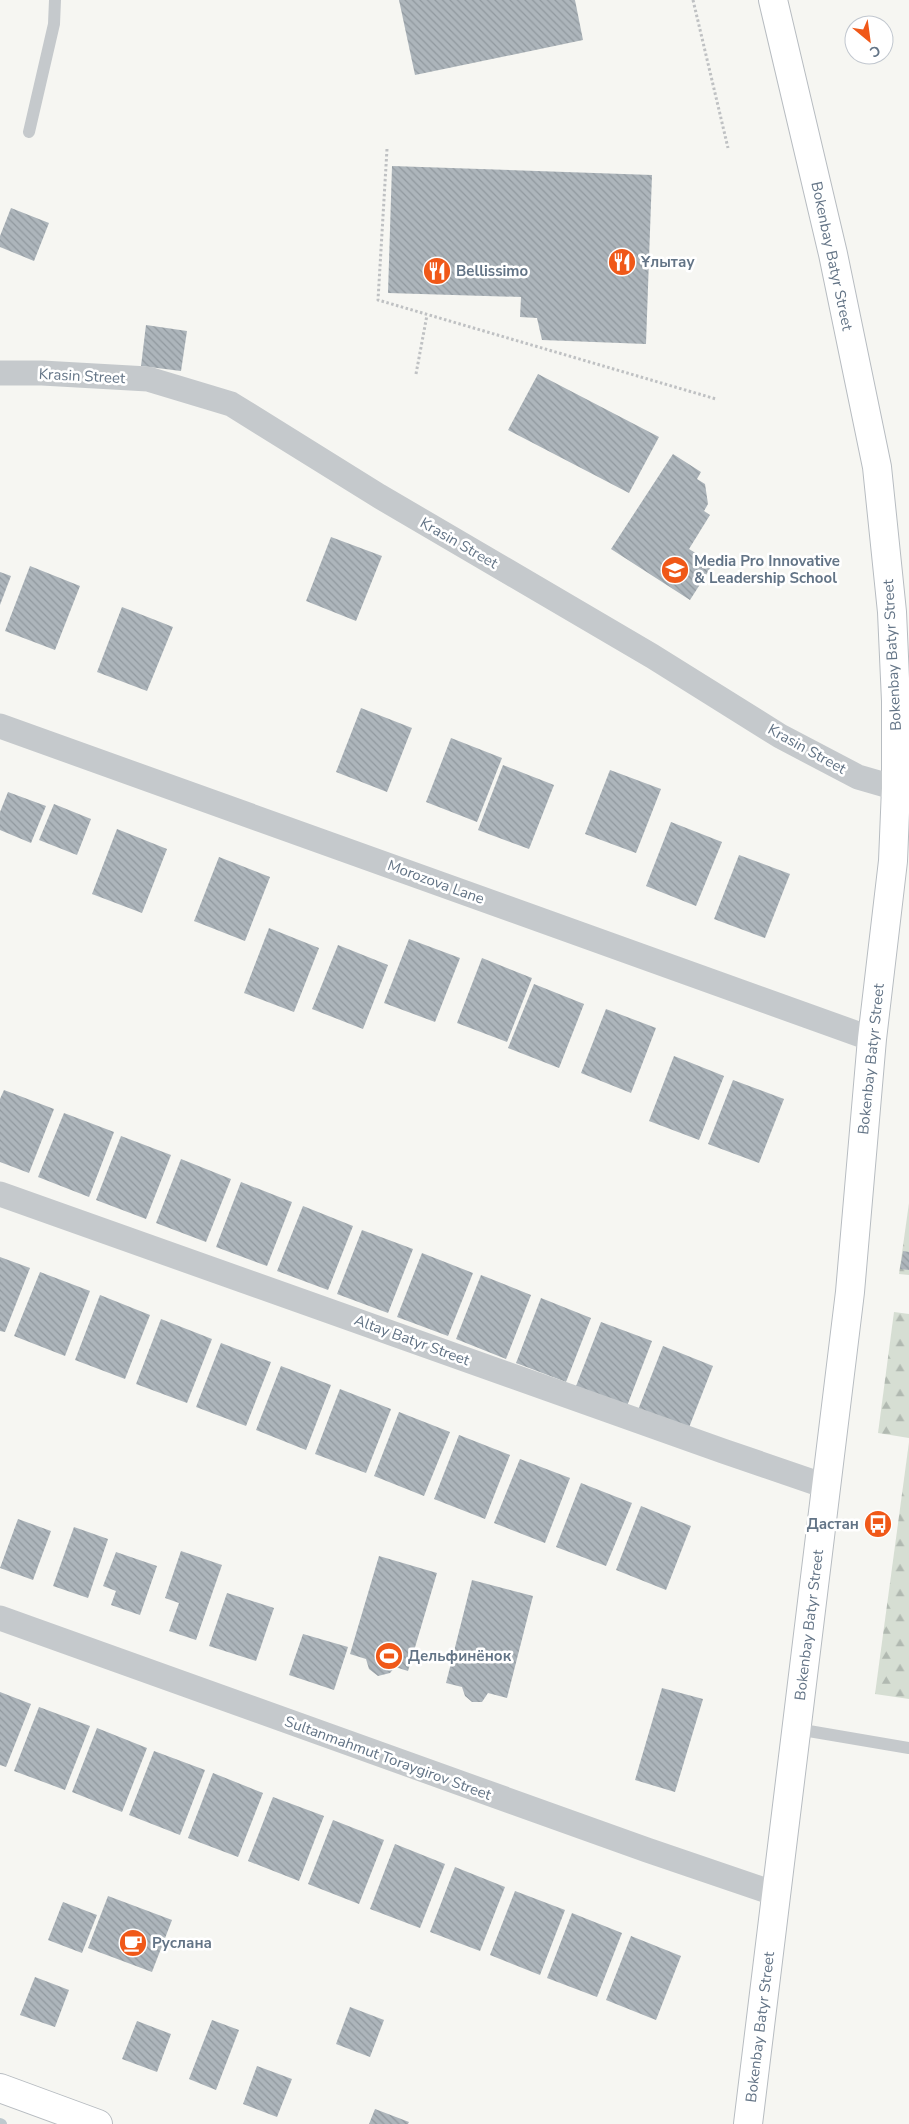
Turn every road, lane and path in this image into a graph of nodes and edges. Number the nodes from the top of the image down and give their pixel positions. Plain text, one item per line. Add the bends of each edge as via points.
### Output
1 (55, 0) edge
2 (693, 0) edge
3 (773, 0) edge
4 (29, 132) dead end
5 (728, 148) dead end
6 (386, 149) dead end
7 (427, 315) junction
8 (0, 373) edge
9 (416, 374) dead end
10 (716, 400) dead end
11 (0, 726) edge
12 (902, 789) edge
13 (872, 1039) junction
14 (0, 1194) edge
15 (826, 1486) junction
16 (0, 1618) edge
17 (797, 1729) junction
18 (909, 1748) edge
19 (776, 1894) junction
20 (0, 2088) edge
21 (98, 2124) edge
22 (748, 2124) edge

1 - 4 lane via 54,24
2 - 5 path
3 - 12 main road, Bokenbay Batyr Street via 833,254 877,467 892,612
6 - 7 path via 378,300
7 - 9 path
7 - 10 path
8 - 12 street, Krasin Street via 148,379 231,404 780,736 858,777
11 - 13 street, Morozova Lane
12 - 13 main road, Bokenbay Batyr Street
13 - 15 main road, Bokenbay Batyr Street via 850,1292
14 - 15 street, Altay Batyr Street
15 - 17 main road, Bokenbay Batyr Street
16 - 19 street, Sultanmahmut Toraygirov Street
17 - 18 lane
17 - 19 main road, Bokenbay Batyr Street
19 - 22 main road, Bokenbay Batyr Street
20 - 21 main road

